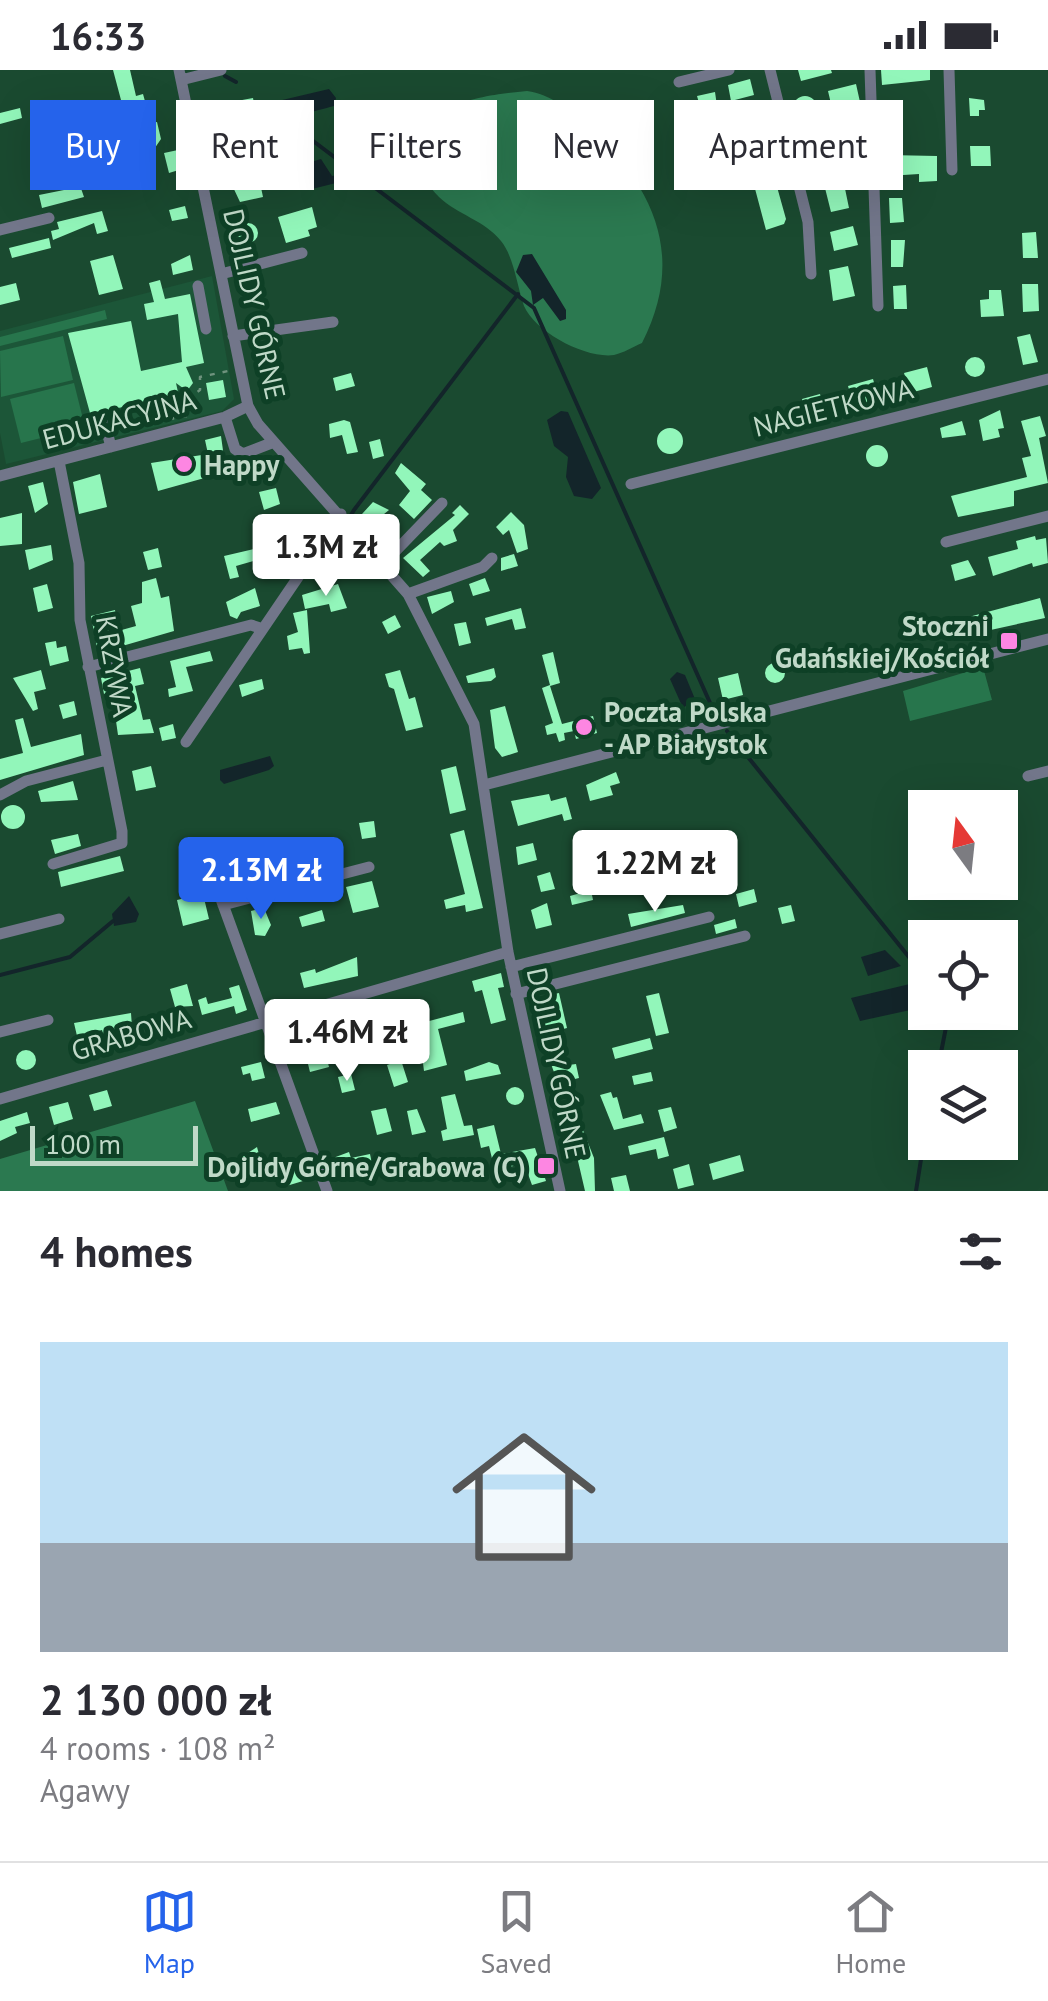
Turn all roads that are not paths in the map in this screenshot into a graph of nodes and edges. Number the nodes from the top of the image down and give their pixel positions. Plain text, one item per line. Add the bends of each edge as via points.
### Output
1 (221, 70) edge
2 (729, 70) edge
3 (770, 70) edge
4 (870, 70) edge
5 (950, 70) edge
6 (180, 75) edge
7 (679, 82) dead end
8 (952, 170) dead end
9 (49, 218) dead end
10 (0, 230) edge
11 (302, 253) dead end
12 (220, 274) junction
13 (811, 274) dead end
14 (198, 286) dead end
15 (878, 306) dead end
16 (332, 322) dead end
17 (206, 329) dead end
18 (233, 336) junction
19 (1048, 379) edge
20 (248, 406) junction
21 (219, 418) junction
22 (106, 427) road end
23 (274, 442) junction
24 (111, 447) junction
25 (59, 461) junction
26 (0, 476) edge
27 (631, 484) dead end
28 (442, 504) dead end
29 (341, 514) junction
30 (1048, 516) edge
31 (946, 542) dead end
32 (492, 558) dead end
33 (384, 563) junction
34 (408, 594) junction
35 (260, 628) junction
36 (1048, 639) edge
37 (88, 667) junction
38 (186, 742) dead end
39 (107, 760) junction
40 (1048, 771) edge
41 (1028, 776) dead end
42 (484, 784) junction
43 (0, 795) edge
44 (53, 864) dead end
45 (369, 867) dead end
46 (217, 888) dead end
47 (223, 905) junction
48 (709, 917) dead end
49 (59, 919) dead end
50 (0, 934) edge
51 (745, 936) dead end
52 (508, 952) junction
53 (511, 968) junction
54 (516, 994) junction
55 (48, 1020) dead end
56 (263, 1022) junction
57 (0, 1032) edge
58 (0, 1099) edge
59 (327, 1191) edge
60 (560, 1191) edge

1 - 6 street
2 - 7 street
3 - 13 street via 808,222
4 - 15 street
5 - 8 street
6 - 12 street, DOJLIDY GÓRNE
9 - 10 street
11 - 12 street
12 - 18 street, DOJLIDY GÓRNE
14 - 17 street
16 - 18 street
18 - 20 street, DOJLIDY GÓRNE
19 - 27 street, NAGIETKOWA
20 - 21 street, EDUKACYJNA
20 - 23 street, DOJLIDY GÓRNE
21 - 23 street via 244,454
21 - 24 street, EDUKACYJNA
22 - 24 street
23 - 29 street, DOJLIDY GÓRNE
24 - 25 street, EDUKACYJNA
25 - 26 street, EDUKACYJNA
25 - 37 street, KRZYWA via 80,563
28 - 33 street
29 - 33 street, DOJLIDY GÓRNE
29 - 35 street
30 - 31 street
32 - 34 street
33 - 34 street, DOJLIDY GÓRNE
34 - 42 street, DOJLIDY GÓRNE via 474,724
35 - 37 street
35 - 38 street
36 - 42 street
37 - 39 street, KRZYWA
39 - 43 street via 26,781
39 - 44 street, KRZYWA via 122,843
40 - 41 street
42 - 52 street, DOJLIDY GÓRNE
45 - 47 street
46 - 47 street
47 - 56 street
48 - 53 street
49 - 50 street
51 - 54 street
52 - 53 street, DOJLIDY GÓRNE
52 - 56 street, GRABOWA
53 - 54 street, DOJLIDY GÓRNE
54 - 60 street, DOJLIDY GÓRNE
55 - 57 street
56 - 58 street, GRABOWA
56 - 59 street

